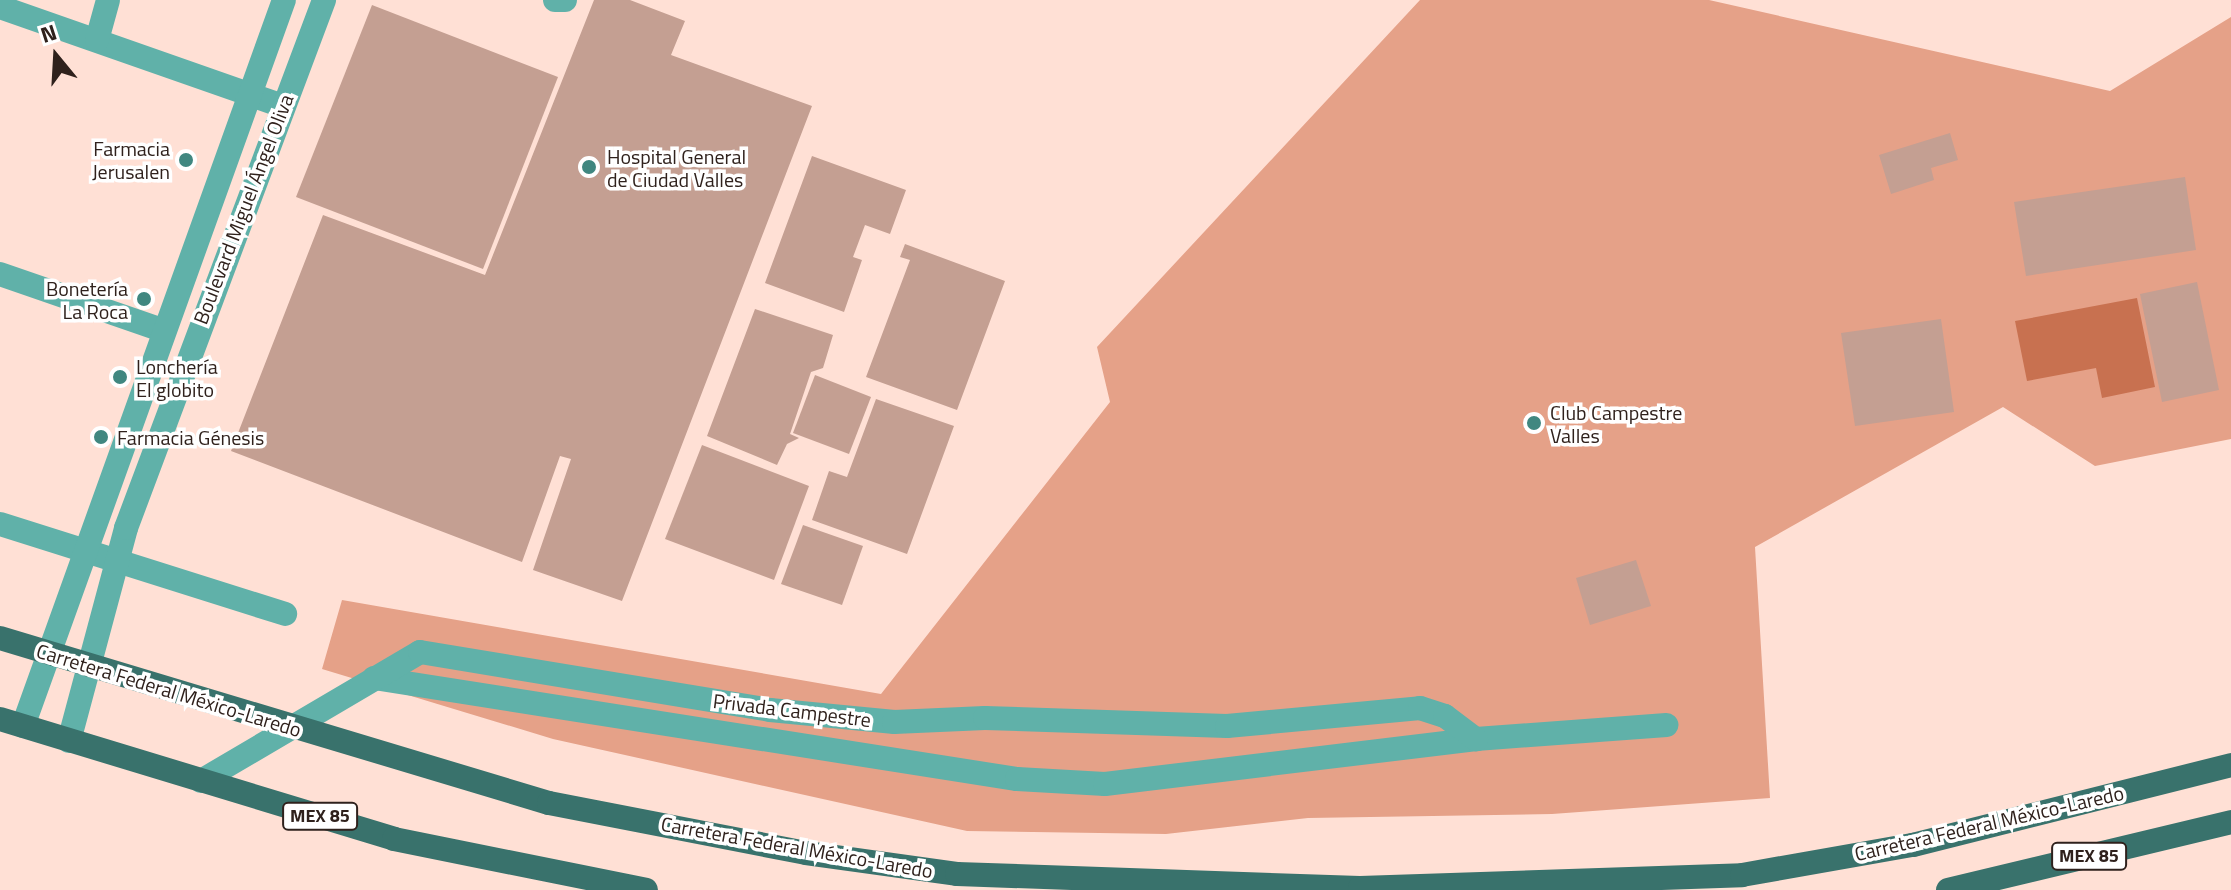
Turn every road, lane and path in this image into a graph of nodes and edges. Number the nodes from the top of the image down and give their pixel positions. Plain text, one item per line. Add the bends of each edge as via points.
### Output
1 (108, 0) edge
2 (284, 0) edge
3 (324, 0) edge
4 (555, 0) edge
5 (565, 0) edge
6 (0, 7) edge
7 (97, 40) junction
8 (247, 92) junction
9 (283, 106) junction
10 (0, 274) edge
11 (162, 330) junction
12 (0, 524) edge
13 (83, 550) junction
14 (117, 562) junction
15 (285, 614) dead end
16 (0, 638) edge
17 (50, 654) junction
18 (92, 666) junction
19 (374, 678) junction
20 (11, 723) edge
21 (286, 725) junction
22 (1666, 725) dead end
23 (1476, 739) junction
24 (69, 741) junction
25 (2231, 765) edge
26 (201, 781) junction
27 (2231, 822) edge
28 (646, 890) edge
29 (1948, 890) edge

1 - 7 street
2 - 8 street, Boulevard Miguel Ángel Oliva
3 - 9 street, Boulevard Miguel Ángel Oliva
4 - 5 street
6 - 7 street
7 - 8 street
8 - 9 street
8 - 11 street, Boulevard Miguel Ángel Oliva
9 - 14 street, Boulevard Miguel Ángel Oliva
10 - 11 street
11 - 13 street, Boulevard Miguel Ángel Oliva
12 - 13 street
13 - 14 street
13 - 17 street, Boulevard Miguel Ángel Oliva
14 - 15 street
14 - 18 street, Boulevard Miguel Ángel Oliva
16 - 17 main road, Carretera Federal México-Laredo
17 - 18 main road, Carretera Federal México-Laredo
17 - 20 street, Boulevard Miguel Ángel Oliva
18 - 21 main road, Carretera Federal México-Laredo
18 - 24 street, Boulevard Miguel Ángel Oliva
19 - 21 street, Privada Campestre
19 - 23 street via 1105,784
19 - 23 street, Privada Campestre via 420,652 770,710 894,722 985,718 1227,726 1420,708 1445,716
20 - 24 main road, MEX 85
21 - 25 main road, Carretera Federal México-Laredo via 549,803 806,853 957,874 1360,888 1742,875 1913,845
21 - 26 street, Privada Campestre
22 - 23 street
24 - 26 main road, MEX 85
26 - 28 main road, MEX 85 via 394,839
27 - 29 main road, MEX 85

